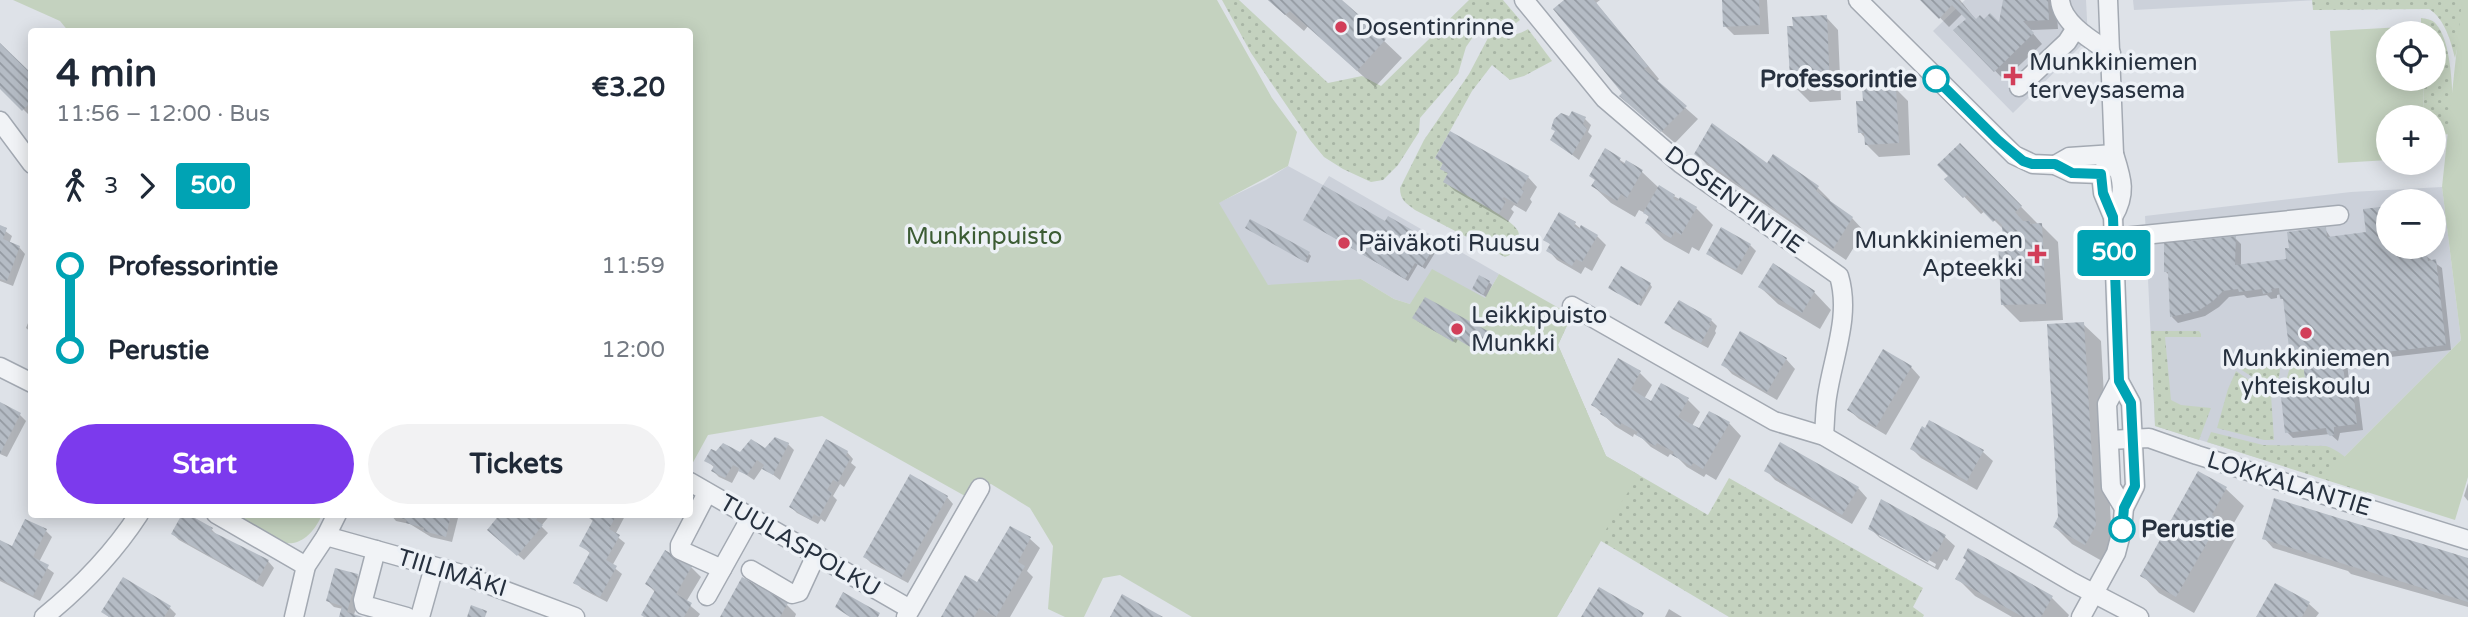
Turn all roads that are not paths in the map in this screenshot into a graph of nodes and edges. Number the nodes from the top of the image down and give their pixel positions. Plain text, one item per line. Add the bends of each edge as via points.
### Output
1 (1524, 0) edge
2 (1858, 0) edge
3 (2060, 0) edge
4 (2108, 0) edge
5 (2076, 28) junction
6 (2111, 53) junction
7 (2019, 87) dead end
8 (0, 121) edge
9 (2114, 154) junction
10 (28, 159) edge
11 (2055, 164) junction
12 (2101, 174) junction
13 (2339, 215) dead end
14 (2113, 217) junction
15 (2114, 238) junction
16 (1572, 306) dead end
17 (0, 367) edge
18 (28, 381) edge
19 (2119, 381) junction
20 (1824, 436) junction
21 (2132, 439) junction
22 (2109, 440) junction
23 (693, 484) edge
24 (981, 488) dead end
25 (707, 492) junction
26 (2124, 508) junction
27 (751, 517) junction
28 (136, 518) edge
29 (223, 518) edge
30 (335, 518) edge
31 (327, 536) junction
32 (2468, 540) edge
33 (376, 550) junction
34 (816, 555) junction
35 (306, 566) junction
36 (434, 567) junction
37 (722, 569) junction
38 (751, 570) dead end
39 (2094, 594) junction
40 (707, 596) dead end
41 (908, 613) edge
42 (44, 617) edge
43 (294, 617) edge
44 (407, 617) edge
45 (420, 617) edge
46 (575, 617) edge
47 (2081, 617) edge
48 (2139, 617) edge

1 - 20 street, DOSENTINTIE via 1605,99 1681,164 1839,276 1844,314
2 - 11 street via 2014,155 2032,164
3 - 5 street via 2061,9
4 - 6 street
5 - 6 street
5 - 7 street
6 - 9 street
8 - 10 street
9 - 11 street via 2068,157
9 - 12 street
9 - 14 street via 2122,192
11 - 12 street via 2072,173
12 - 14 street
13 - 15 street
14 - 15 street
15 - 19 street
16 - 20 street via 1774,421
17 - 18 street
19 - 21 street via 2131,403
19 - 22 street via 2107,404
20 - 39 street
21 - 22 street, LOKKALANTIE
21 - 26 street via 2135,486
21 - 32 street, LOKKALANTIE via 2158,440
22 - 26 street via 2111,487
23 - 25 street, TUULASPOLKU
24 - 41 street
25 - 27 street, TUULASPOLKU
25 - 37 street via 680,550
26 - 39 street via 2116,553
27 - 34 street, TUULASPOLKU
27 - 37 street
28 - 42 street via 119,545
29 - 35 street
30 - 31 street
31 - 33 street, TIILIMÄKI
31 - 35 street
33 - 36 street, TIILIMÄKI
33 - 44 street via 364,605
34 - 38 street via 795,594
34 - 41 street, TUULASPOLKU
35 - 43 street
36 - 45 street
36 - 46 street, TIILIMÄKI
37 - 40 street
39 - 47 street
39 - 48 street

